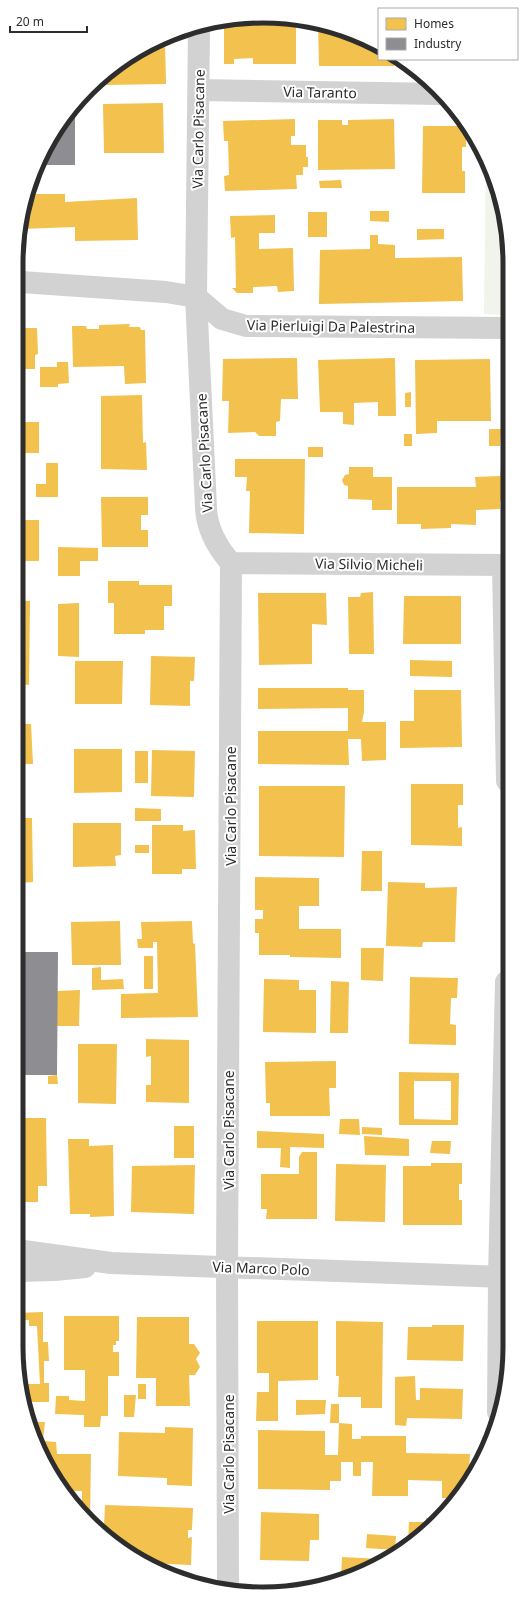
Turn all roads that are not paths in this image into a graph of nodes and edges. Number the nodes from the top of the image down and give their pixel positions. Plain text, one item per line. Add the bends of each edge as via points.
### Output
1 (199, 32) edge
2 (199, 90) junction
3 (434, 94) edge
4 (23, 282) edge
5 (196, 297) junction
6 (503, 328) edge
7 (231, 563) junction
8 (503, 565) edge
9 (503, 1203) edge
10 (23, 1251) edge
11 (112, 1263) junction
12 (227, 1266) junction
13 (23, 1271) edge
14 (502, 1277) edge
15 (499, 1391) edge
16 (228, 1584) edge

1 - 2 street, Via Carlo Pisacane
2 - 3 street, Via Taranto
2 - 5 street, Via Carlo Pisacane
4 - 5 street via 166,292
5 - 6 street, Via Pierluigi Da Palestrina via 222,319 246,326
5 - 7 street, Via Carlo Pisacane via 206,517 216,543
7 - 8 street, Via Silvio Micheli
7 - 12 street, Via Carlo Pisacane
9 - 14 street
10 - 11 street, Via Marco Polo
11 - 12 street, Via Marco Polo
11 - 13 street via 82,1268
12 - 14 street, Via Marco Polo
12 - 16 street, Via Carlo Pisacane
14 - 15 street

